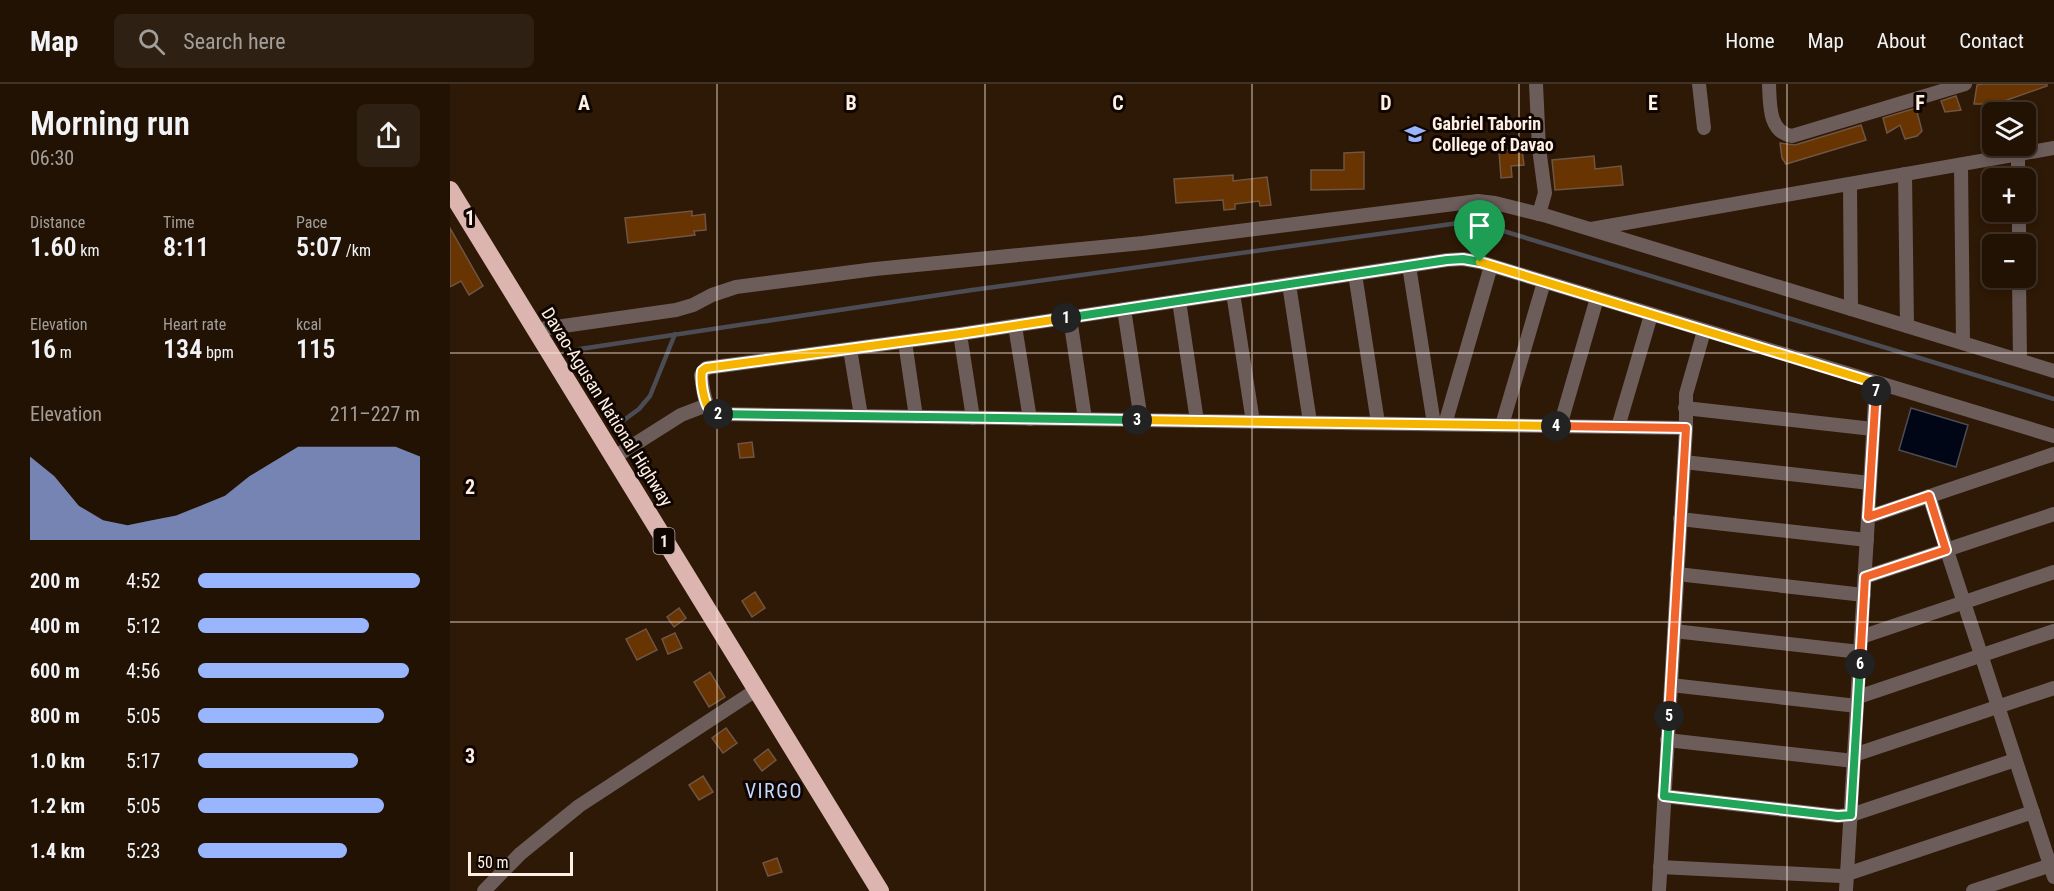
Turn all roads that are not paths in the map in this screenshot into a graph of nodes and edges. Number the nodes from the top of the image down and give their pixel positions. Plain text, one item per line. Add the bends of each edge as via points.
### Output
1 (1536, 84) edge
2 (1699, 84) edge
3 (1769, 84) edge
4 (1965, 84) edge
5 (1704, 128) dead end
6 (2054, 148) edge
7 (2036, 151) edge
8 (2008, 156) edge
9 (1961, 165) junction
10 (1905, 174) junction
11 (1850, 184) junction
12 (450, 190) edge
13 (1539, 214) junction
14 (1589, 230) junction
15 (1409, 266) junction
16 (1491, 266) junction
17 (1355, 274) junction
18 (1544, 282) junction
19 (1289, 284) junction
20 (2019, 288) edge
21 (1233, 293) junction
22 (1597, 298) junction
23 (1179, 301) junction
24 (1124, 309) junction
25 (1851, 309) junction
26 (1651, 315) junction
27 (1070, 318) junction
28 (1015, 326) junction
29 (1907, 326) junction
30 (535, 330) junction
31 (1704, 331) junction
32 (960, 334) junction
33 (905, 342) junction
34 (1963, 343) junction
35 (850, 349) junction
36 (2020, 360) junction
37 (2054, 371) edge
38 (1876, 383) junction
39 (707, 405) junction
40 (1684, 408) junction
41 (861, 416) junction
42 (916, 417) junction
43 (973, 418) junction
44 (1030, 419) junction
45 (1085, 419) junction
46 (1142, 420) junction
47 (1197, 421) junction
48 (1253, 422) junction
49 (1310, 422) junction
50 (1378, 423) junction
51 (1439, 424) junction
52 (1502, 425) junction
53 (1560, 426) junction
54 (1618, 427) junction
55 (1686, 428) junction
56 (1873, 429) junction
57 (2054, 436) edge
58 (2054, 454) edge
59 (614, 458) junction
60 (1684, 462) junction
61 (1870, 483) junction
62 (1929, 496) junction
63 (2054, 514) edge
64 (1868, 517) junction
65 (1680, 519) junction
66 (1867, 540) junction
67 (1946, 550) junction
68 (2054, 572) edge
69 (1677, 574) junction
70 (1865, 577) junction
71 (1864, 595) junction
72 (1964, 603) junction
73 (1674, 631) junction
74 (2054, 631) edge
75 (1861, 637) junction
76 (1860, 652) junction
77 (1981, 655) junction
78 (1671, 685) junction
79 (2054, 688) edge
80 (756, 690) junction
81 (1857, 701) junction
82 (1998, 707) junction
83 (1667, 740) junction
84 (1854, 758) junction
85 (2015, 760) junction
86 (1664, 796) junction
87 (2033, 812) junction
88 (1851, 815) junction
89 (1660, 867) junction
90 (2053, 869) edge
91 (1847, 875) junction
92 (484, 891) edge
93 (880, 891) edge
94 (1659, 891) edge
95 (1846, 891) edge
96 (1973, 891) edge

1 - 13 street via 1545,193
2 - 5 street
3 - 4 street via 1773,121 1780,132 1792,135
6 - 7 street
8 - 9 street
9 - 10 street
9 - 34 street
10 - 11 street
10 - 29 street
11 - 14 street
11 - 25 street
12 - 30 highway, Davao-Agusan National Highway / 1
13 - 14 street
13 - 30 street via 1495,203 1460,202 1143,243 875,269 736,287 676,310
14 - 25 street
15 - 16 street via 1463,259
15 - 17 street
15 - 51 street
16 - 18 street
16 - 51 street
17 - 19 street
17 - 50 street
18 - 22 street
18 - 52 street
19 - 21 street
19 - 49 street
20 - 36 street
21 - 23 street
21 - 48 street
22 - 26 street
22 - 53 street
23 - 24 street
23 - 47 street
24 - 27 street
24 - 46 street
25 - 29 street
26 - 31 street
26 - 54 street
27 - 28 street
27 - 45 street
28 - 32 street
28 - 44 street
29 - 34 street
30 - 59 highway, Davao-Agusan National Highway / 1
31 - 38 street
31 - 40 street
32 - 33 street
32 - 43 street
33 - 35 street
33 - 42 street
34 - 36 street
35 - 39 street via 706,368 701,375
35 - 41 street
36 - 37 street
38 - 56 street
38 - 57 street
39 - 41 street via 717,414
39 - 59 street via 681,415
40 - 55 street
40 - 56 street
41 - 42 street
42 - 43 street
43 - 44 street
44 - 45 street
45 - 46 street
46 - 47 street
47 - 48 street
48 - 49 street
49 - 50 street
50 - 51 street
51 - 52 street
52 - 53 street
53 - 54 street
54 - 55 street
55 - 60 street
56 - 61 street
58 - 62 street
59 - 80 highway, Davao-Agusan National Highway / 1
60 - 61 street
60 - 65 street
61 - 64 street
62 - 64 street
62 - 67 street
63 - 67 street
64 - 66 street
65 - 66 street
65 - 69 street
66 - 70 street
67 - 70 street
67 - 72 street
68 - 72 street
69 - 71 street
69 - 73 street
70 - 71 street
71 - 75 street
72 - 75 street
72 - 77 street
73 - 76 street
73 - 78 street
74 - 77 street
75 - 76 street
76 - 81 street
77 - 81 street
77 - 82 street
78 - 81 street
78 - 83 street
79 - 82 street
80 - 92 street via 579,806 520,854
80 - 93 highway, Davao-Agusan National Highway / 1
81 - 84 street
82 - 84 street
82 - 85 street
83 - 84 street
83 - 86 street
84 - 88 street
85 - 87 street
85 - 88 street
86 - 88 street
86 - 89 street
87 - 90 street
87 - 91 street
88 - 91 street
89 - 91 street
89 - 94 street
90 - 96 street
91 - 95 street

